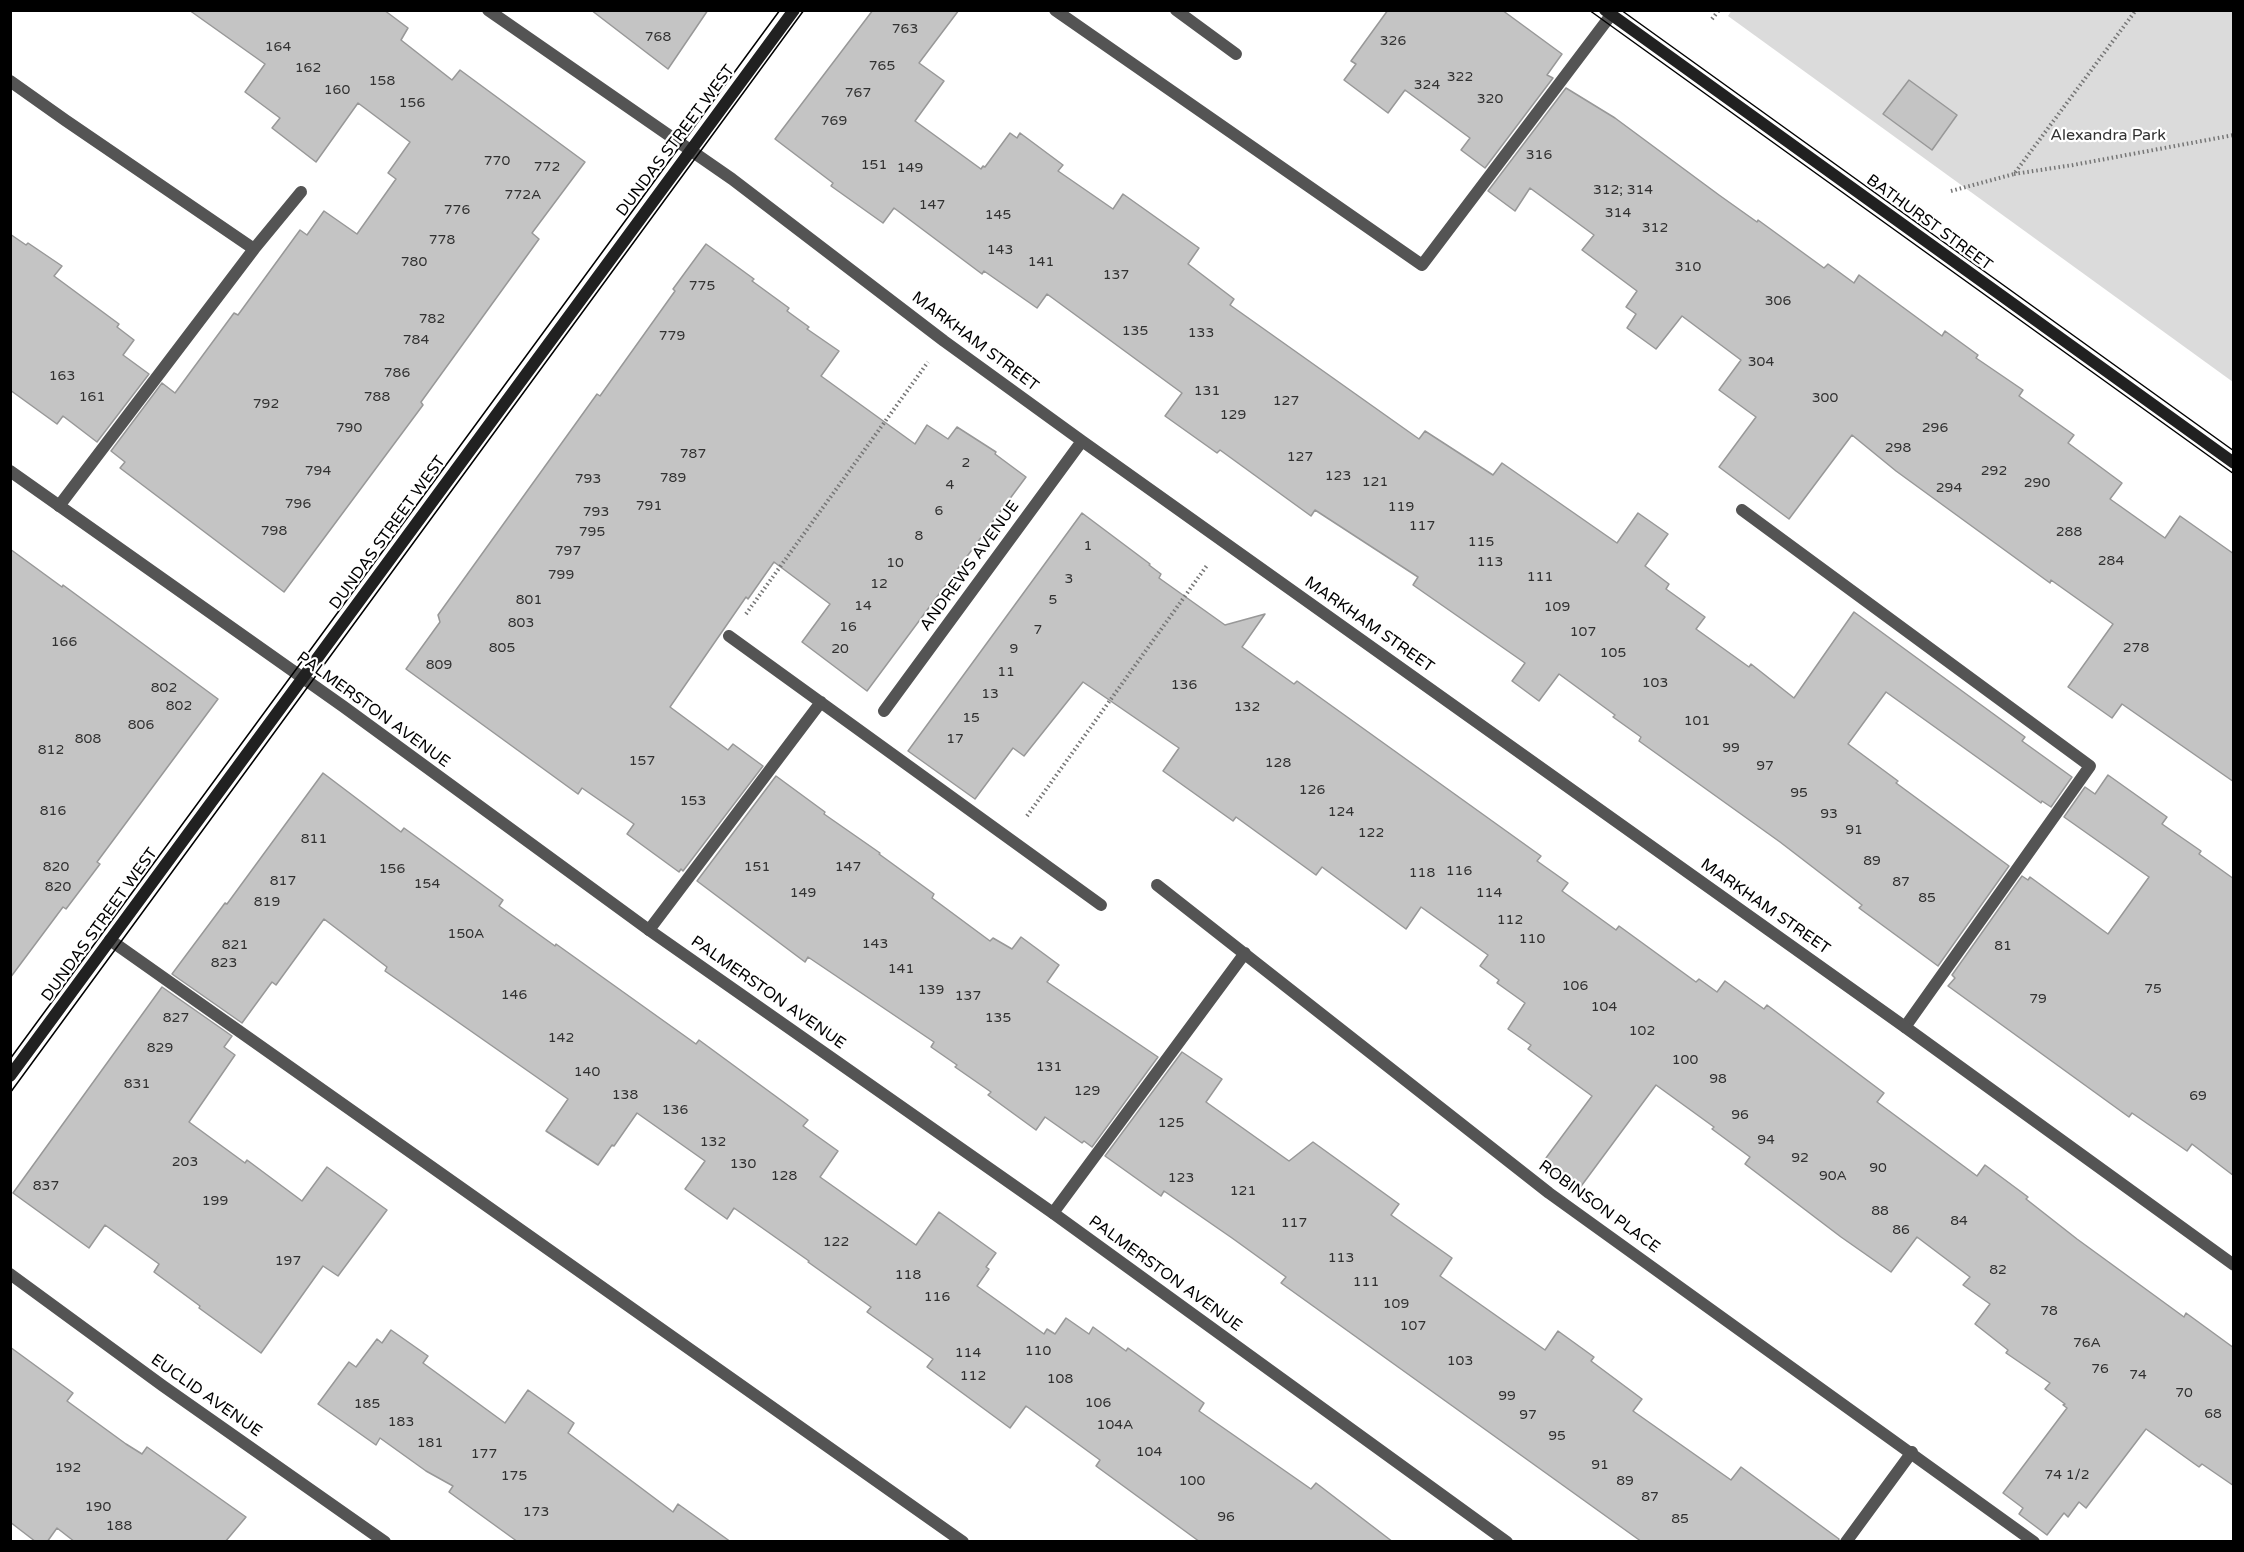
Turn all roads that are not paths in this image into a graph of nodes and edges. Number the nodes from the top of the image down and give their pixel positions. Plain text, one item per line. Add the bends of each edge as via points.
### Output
1 (488, 10) edge
2 (794, 10) edge
3 (1055, 10) edge
4 (1176, 10) edge
5 (1608, 13) edge
6 (1236, 54) dead end
7 (10, 81) edge
8 (690, 150) junction
9 (301, 192) dead end
10 (254, 249) junction
11 (1082, 441) junction
12 (2234, 463) edge
13 (10, 471) edge
14 (59, 506) junction
15 (1743, 510) dead end
16 (729, 636) road end
17 (302, 678) junction
18 (820, 702) junction
19 (884, 711) dead end
20 (1156, 885) dead end
21 (1101, 905) dead end
22 (649, 930) junction
23 (110, 940) junction
24 (1245, 953) junction
25 (1905, 1027) junction
26 (10, 1076) edge
27 (1053, 1213) junction
28 (2234, 1265) edge
29 (10, 1275) edge
30 (1911, 1452) junction
31 (385, 1542) edge
32 (963, 1542) edge
33 (1507, 1542) edge
34 (1846, 1542) edge
35 (2034, 1542) edge

1 - 8 street, MARKHAM STREET
2 - 8 main road, DUNDAS STREET WEST
3 - 5 street via 1422,265
4 - 6 street
5 - 12 main road, BATHURST STREET
7 - 10 street
8 - 11 street, MARKHAM STREET
8 - 17 main road, DUNDAS STREET WEST
9 - 10 street
10 - 14 street
11 - 19 street, ANDREWS AVENUE
11 - 25 street, MARKHAM STREET
13 - 14 street, PALMERSTON AVENUE
14 - 17 street, PALMERSTON AVENUE
15 - 25 street via 2090,766
16 - 18 street
17 - 22 street, PALMERSTON AVENUE
17 - 23 main road, DUNDAS STREET WEST
18 - 21 street
18 - 22 street
20 - 24 street, ROBINSON PLACE
22 - 27 street, PALMERSTON AVENUE
23 - 26 main road, DUNDAS STREET WEST
23 - 32 street
24 - 27 street
24 - 30 street, ROBINSON PLACE via 1549,1193
25 - 28 street, MARKHAM STREET
27 - 33 street, PALMERSTON AVENUE
29 - 31 street, EUCLID AVENUE
30 - 34 street
30 - 35 street, ROBINSON PLACE

